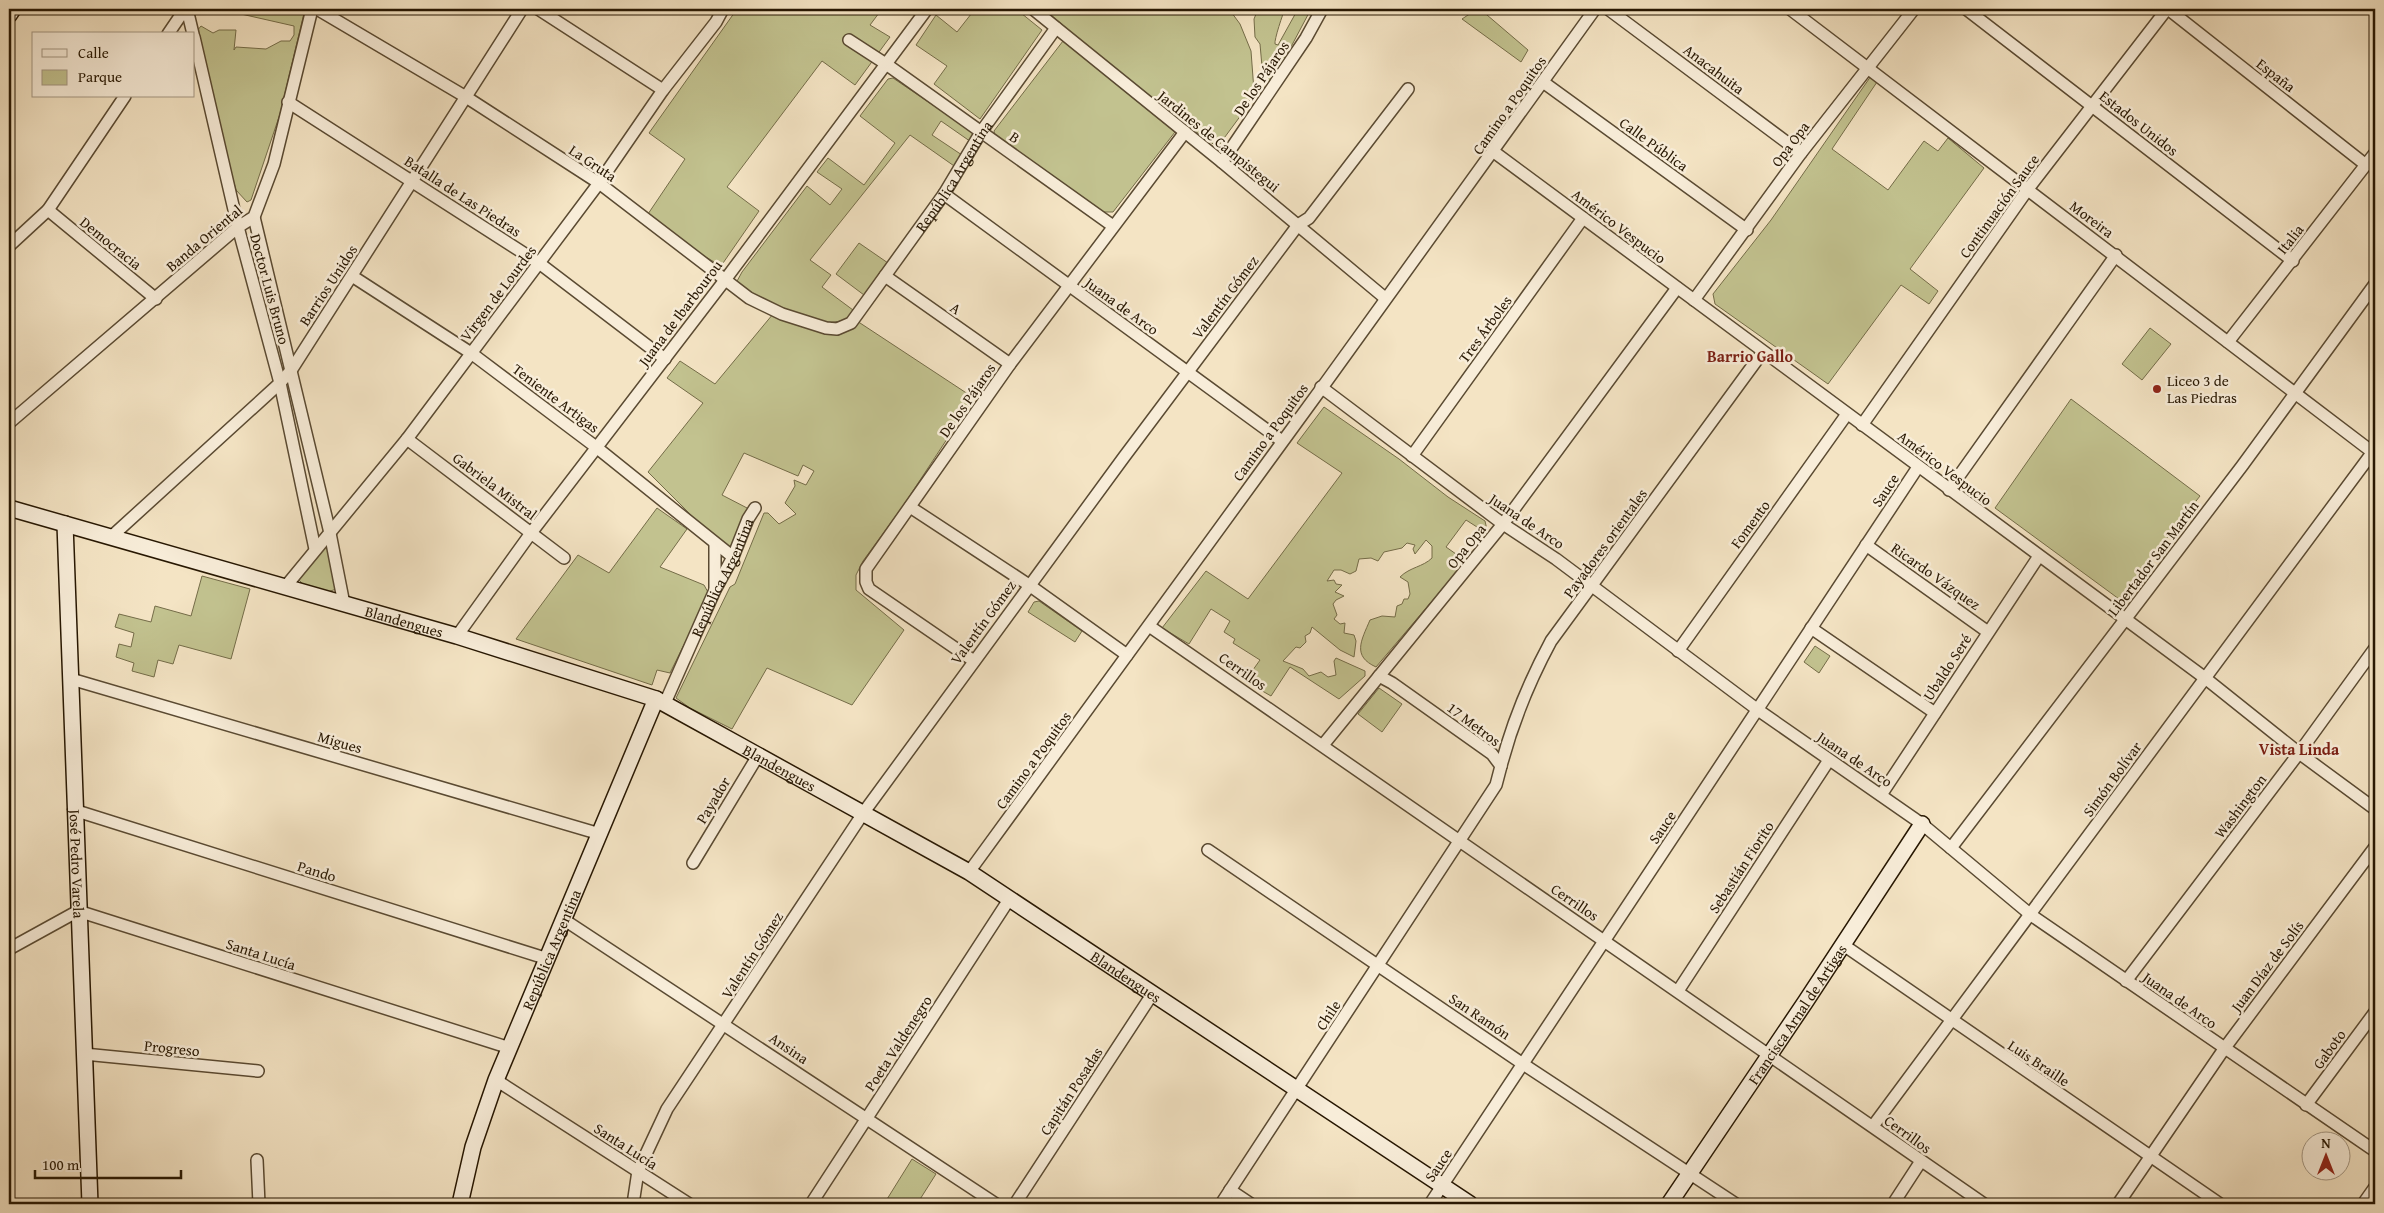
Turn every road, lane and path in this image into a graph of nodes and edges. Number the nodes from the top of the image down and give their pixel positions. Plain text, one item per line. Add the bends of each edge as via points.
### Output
1 (13, 9) edge
2 (186, 9) edge
3 (312, 9) edge
4 (317, 9) edge
5 (522, 9) edge
6 (538, 9) edge
7 (723, 9) edge
8 (927, 9) edge
9 (1033, 9) edge
10 (1322, 9) edge
11 (1595, 9) edge
12 (1608, 9) edge
13 (1790, 9) edge
14 (1914, 9) edge
15 (1966, 9) edge
16 (2167, 9) edge
17 (9, 15) edge
18 (1056, 28) junction
19 (169, 32) edge
20 (192, 32) edge
21 (849, 40) dead end
22 (195, 45) edge
23 (886, 64) junction
24 (1868, 68) junction
25 (1542, 82) junction
26 (1408, 89) dead end
27 (663, 90) junction
28 (466, 97) junction
29 (124, 98) edge
30 (288, 102) junction
31 (2092, 105) junction
32 (981, 132) junction
33 (1185, 132) junction
34 (1494, 152) junction
35 (1801, 153) junction
36 (2375, 153) edge
37 (1222, 162) junction
38 (2366, 165) junction
39 (412, 182) junction
40 (598, 183) junction
41 (2028, 189) junction
42 (944, 194) junction
43 (48, 210) junction
44 (254, 217) junction
45 (1583, 218) junction
46 (1298, 225) junction
47 (1112, 226) junction
48 (238, 228) junction
49 (1747, 230) junction
50 (9, 246) edge
51 (2116, 255) junction
52 (2293, 261) junction
53 (539, 263) junction
54 (352, 276) junction
55 (885, 276) junction
56 (725, 280) junction
57 (2375, 284) edge
58 (1069, 286) junction
59 (1677, 288) junction
60 (1385, 298) junction
61 (156, 299) junction
62 (1694, 300) junction
63 (851, 323) joint
64 (2228, 342) junction
65 (471, 353) junction
66 (1762, 353) junction
67 (664, 359) junction
68 (1010, 364) junction
69 (292, 369) junction
70 (1186, 372) junction
71 (280, 383) junction
72 (1321, 387) junction
73 (2294, 394) junction
74 (1847, 414) junction
75 (9, 423) edge
76 (1862, 425) junction
77 (407, 439) junction
78 (1282, 441) junction
79 (596, 447) junction
80 (2374, 452) edge
81 (1412, 456) junction
82 (1918, 467) junction
83 (1949, 490) junction
84 (910, 506) junction
85 (9, 508) edge
86 (755, 508) dead end
87 (65, 524) junction
88 (1503, 524) junction
89 (330, 533) junction
90 (531, 533) junction
91 (111, 536) junction
92 (715, 545) junction
93 (1866, 545) junction
94 (315, 549) junction
95 (2039, 556) junction
96 (733, 557) junction
97 (564, 558) dead end
98 (1030, 584) junction
99 (286, 586) junction
100 (1593, 586) junction
101 (715, 590) junction
102 (344, 604) junction
103 (2124, 620) junction
104 (1149, 626) junction
105 (1811, 628) junction
106 (1988, 632) junction
107 (457, 636) junction
108 (2375, 648) edge
109 (1678, 651) junction
110 (1127, 655) junction
111 (974, 661) junction
112 (1379, 676) junction
113 (2205, 678) junction
114 (71, 679) junction
115 (661, 701) junction
116 (1758, 710) junction
117 (1935, 713) junction
118 (1323, 745) junction
119 (2300, 753) junction
120 (759, 754) junction
121 (1829, 760) junction
122 (1501, 766) junction
123 (1881, 794) junction
124 (2375, 809) edge
125 (77, 811) junction
126 (864, 812) junction
127 (1922, 824) junction
128 (600, 834) junction
129 (1460, 842) junction
130 (1951, 848) junction
131 (2375, 848) edge
132 (1208, 850) dead end
133 (693, 863) dead end
134 (970, 872) junction
135 (1010, 898) junction
136 (78, 911) junction
137 (2031, 915) junction
138 (564, 919) junction
139 (1605, 941) junction
140 (1842, 944) junction
141 (9, 949) edge
142 (548, 959) junction
143 (1378, 965) junction
144 (2126, 981) junction
145 (1678, 990) junction
146 (1153, 993) junction
147 (2375, 1012) edge
148 (1952, 1021) junction
149 (725, 1024) junction
150 (510, 1048) junction
151 (2224, 1048) junction
152 (84, 1054) junction
153 (1769, 1054) junction
154 (1523, 1064) junction
155 (258, 1071) dead end
156 (496, 1080) junction
157 (1296, 1089) junction
158 (2306, 1105) junction
159 (866, 1118) junction
160 (1872, 1126) junction
161 (2375, 1151) edge
162 (2150, 1157) junction
163 (257, 1160) dead end
164 (1921, 1161) junction
165 (638, 1171) junction
166 (1689, 1174) junction
167 (1442, 1186) junction
168 (2375, 1187) edge
169 (1230, 1190) junction
170 (90, 1204) edge
171 (259, 1204) edge
172 (460, 1204) edge
173 (633, 1204) edge
174 (688, 1204) edge
175 (811, 1204) edge
176 (996, 1204) edge
177 (1015, 1204) edge
178 (1221, 1204) edge
179 (1251, 1204) edge
180 (1430, 1204) edge
181 (1470, 1204) edge
182 (1669, 1204) edge
183 (1736, 1204) edge
184 (1893, 1204) edge
185 (1984, 1204) edge
186 (2118, 1204) edge
187 (2220, 1204) edge
188 (2363, 1204) edge

1 - 17 street
2 - 19 street
2 - 20 street, Doctor Luis Bruno
3 - 30 street, Banda Oriental
4 - 28 street, La Gruta
5 - 28 street, Barrios Unidos
6 - 27 street
7 - 27 street, Virgen de Lourdes
8 - 23 street, Juana de Ibarbourou
9 - 18 street, Jardines de Campistegui
10 - 37 street, De los Pájaros
11 - 25 street, Camino a Poquitos
12 - 35 street, Anacahuita
13 - 24 street, Moreira
14 - 24 street, Opa Opa
15 - 31 street, Estados Unidos
16 - 31 street, Continuación Sauce
16 - 38 street, España
18 - 32 street, República Argentina
18 - 33 street, Jardines de Campistegui
21 - 23 street, B
22 - 48 street, Doctor Luis Bruno
23 - 32 street, B
23 - 56 street, Juana de Ibarbourou
24 - 35 street, Opa Opa
24 - 41 street, Moreira
25 - 34 street, Camino a Poquitos
25 - 49 street, Calle Pública
26 - 46 street, Valentín Gómez via 1309,218
27 - 40 street, Virgen de Lourdes
28 - 39 street, Barrios Unidos
28 - 40 street, La Gruta
29 - 43 street
30 - 39 street, Batalla de Las Piedras
30 - 44 street, Banda Oriental via 274,164
31 - 41 street, Continuación Sauce
31 - 52 street, Estados Unidos
32 - 42 street, República Argentina
32 - 47 street, B
33 - 37 street, Jardines de Campistegui
33 - 47 street, De los Pájaros
34 - 45 street, Américo Vespucio
34 - 60 street, Camino a Poquitos
35 - 49 street, Opa Opa
36 - 38 street, Italia
37 - 46 street, Jardines de Campistegui
38 - 52 street, Italia
39 - 53 street, Batalla de Las Piedras
39 - 54 street, Barrios Unidos
40 - 53 street, Virgen de Lourdes
40 - 56 street, La Gruta
41 - 51 street, Moreira
41 - 76 street, Continuación Sauce
42 - 55 street, República Argentina
42 - 58 street, Juana de Arco
43 - 50 street
43 - 61 street, Democracia
44 - 48 street, Banda Oriental
44 - 69 street, Doctor Luis Bruno
45 - 59 street, Américo Vespucio
45 - 81 street, Tres Árboles
46 - 60 street, Jardines de Campistegui
46 - 70 street, Valentín Gómez
47 - 58 street, De los Pájaros
48 - 61 street, Banda Oriental
48 - 71 street, Doctor Luis Bruno
49 - 62 street, Opa Opa
51 - 64 street, Moreira
51 - 83 street
52 - 64 street, Italia
53 - 65 street, Virgen de Lourdes
53 - 67 street, Batalla de Las Piedras
54 - 65 street, Teniente Artigas
54 - 69 street, Barrios Unidos
55 - 63 street, República Argentina
55 - 68 street, A
56 - 63 street, La Gruta via 749,298 817,326 837,329
56 - 67 street, Juana de Ibarbourou
57 - 73 street, Libertador San Martín
58 - 68 street, De los Pájaros
58 - 70 street, Juana de Arco
59 - 62 street, Américo Vespucio
59 - 88 street, Opa Opa
60 - 72 street, Camino a Poquitos
61 - 75 street, Banda Oriental
62 - 66 street, Américo Vespucio
64 - 73 street, Moreira
65 - 77 street, Virgen de Lourdes
65 - 79 street, Teniente Artigas
66 - 74 street, Américo Vespucio
66 - 100 street, Payadores orientales
67 - 79 street, Juana de Ibarbourou
68 - 84 street, De los Pájaros
69 - 71 street, Barrios Unidos
69 - 89 street, Doctor Luis Bruno
70 - 78 street, Juana de Arco
70 - 98 street, Valentín Gómez
71 - 91 street, Barrios Unidos
71 - 94 street, Doctor Luis Bruno
72 - 78 street, Camino a Poquitos
72 - 81 street, Juana de Arco
73 - 80 street, Moreira
73 - 103 street, Libertador San Martín
74 - 76 street, Américo Vespucio
74 - 109 street, Fomento
76 - 82 street, Américo Vespucio
77 - 89 street, Virgen de Lourdes
77 - 90 street, Gabriela Mistral
78 - 104 street, Camino a Poquitos
79 - 90 street, Juana de Ibarbourou
79 - 92 street, Teniente Artigas
80 - 113 street, Simón Bolívar
81 - 88 street, Juana de Arco
82 - 83 street, Américo Vespucio
82 - 93 street, Sauce
83 - 95 street, Américo Vespucio
84 - 98 street
84 - 111 street, De los Pájaros via 869,563 866,582 869,589
85 - 87 street, Blandengues
86 - 96 street, República Argentina
87 - 91 street, Blandengues
87 - 114 street, José Pedro Varela
88 - 100 street, Juana de Arco
88 - 112 street, Opa Opa
89 - 94 street, Virgen de Lourdes
89 - 102 street, Doctor Luis Bruno
90 - 97 street, Gabriela Mistral
90 - 107 street, Juana de Ibarbourou
91 - 99 street, Blandengues
92 - 96 street, Teniente Artigas
92 - 101 street
93 - 105 street, Sauce
93 - 106 street, Ricardo Vázquez
94 - 99 street, Virgen de Lourdes
95 - 103 street, Américo Vespucio
95 - 106 street, Ubaldo Seré
96 - 101 street, República Argentina
98 - 110 street
98 - 111 street, Valentín Gómez
99 - 102 street, Blandengues
100 - 109 street, Juana de Arco
100 - 122 street, Payadores orientales via 1551,641 1507,744
101 - 115 street, República Argentina
102 - 107 street, Blandengues
103 - 113 street, Américo Vespucio
103 - 130 street, Libertador San Martín
104 - 110 street, Camino a Poquitos
104 - 118 street, Cerrillos
105 - 116 street, Sauce
105 - 117 street
106 - 117 street, Ubaldo Seré
107 - 115 street, Blandengues
108 - 119 street, Washington
109 - 116 street, Juana de Arco
110 - 134 street, Camino a Poquitos
111 - 126 street, Valentín Gómez
112 - 118 street, Opa Opa
112 - 122 street, 17 Metros via 1492,754
113 - 119 street, Américo Vespucio
113 - 137 street, Simón Bolívar
114 - 125 street, José Pedro Varela
114 - 128 street, Migues
115 - 120 street, Blandengues
115 - 128 street, República Argentina
116 - 121 street, Juana de Arco
116 - 139 street, Sauce
117 - 123 street, Ubaldo Seré
118 - 129 street, Cerrillos
119 - 124 street, Américo Vespucio
119 - 144 street, Washington
120 - 126 street, Blandengues
120 - 133 street, Payador
121 - 123 street, Juana de Arco
121 - 145 street, Sebastián Fiorito
122 - 129 street, 17 Metros via 1496,785
123 - 127 street, Juana de Arco
125 - 136 street, José Pedro Varela
125 - 142 street, Pando
126 - 134 street, Blandengues
126 - 149 street, Valentín Gómez
127 - 130 street, Juana de Arco
127 - 140 street, Francisca Arnal de Artigas
128 - 138 street, República Argentina
129 - 139 street, Cerrillos
129 - 143 street, Chile
130 - 137 street, Juana de Arco
131 - 151 street, Juan Díaz de Solís
132 - 143 street, San Ramón
134 - 135 street, Blandengues
135 - 146 street, Blandengues
135 - 159 street, Poeta Valdenegro
136 - 141 street
136 - 150 street, Santa Lucía
136 - 152 street, José Pedro Varela
137 - 144 street, Juana de Arco
137 - 148 street, Simón Bolívar
138 - 142 street, República Argentina
138 - 149 street, Ansina
139 - 145 street, Cerrillos
139 - 154 street, Sauce
140 - 148 street, Luis Braille
140 - 153 street, Francisca Arnal de Artigas
142 - 150 street, República Argentina
143 - 154 street, San Ramón
143 - 157 street, Chile
144 - 151 street, Juana de Arco
145 - 153 street, Cerrillos
146 - 157 street, Blandengues
146 - 177 street, Capitán Posadas
147 - 158 street, Gaboto
148 - 160 street, Simón Bolívar
148 - 162 street, Luis Braille
149 - 159 street, Ansina
149 - 165 street, Valentín Gómez via 667,1109
150 - 156 street, República Argentina
151 - 158 street, Juana de Arco
151 - 162 street, Juan Díaz de Solís
152 - 155 street, Progreso
152 - 170 street, José Pedro Varela
153 - 160 street, Cerrillos
153 - 166 street, Francisca Arnal de Artigas
154 - 166 street, San Ramón
154 - 167 street, Sauce
156 - 165 street, Santa Lucía
156 - 172 street, República Argentina via 473,1147
157 - 167 street, Blandengues
157 - 169 street, Chile
158 - 161 street, Juana de Arco
159 - 175 street, Poeta Valdenegro
159 - 176 street, Ansina
160 - 164 street, Cerrillos
162 - 186 street, Juan Díaz de Solís
162 - 187 street, Luis Braille
163 - 171 street
164 - 184 street
164 - 185 street, Cerrillos
165 - 173 street, Valentín Gómez
165 - 174 street, Santa Lucía
166 - 182 street, Francisca Arnal de Artigas
166 - 183 street, San Ramón
167 - 180 street, Sauce
167 - 181 street, Blandengues
168 - 188 street
169 - 178 street, Chile
169 - 179 street

